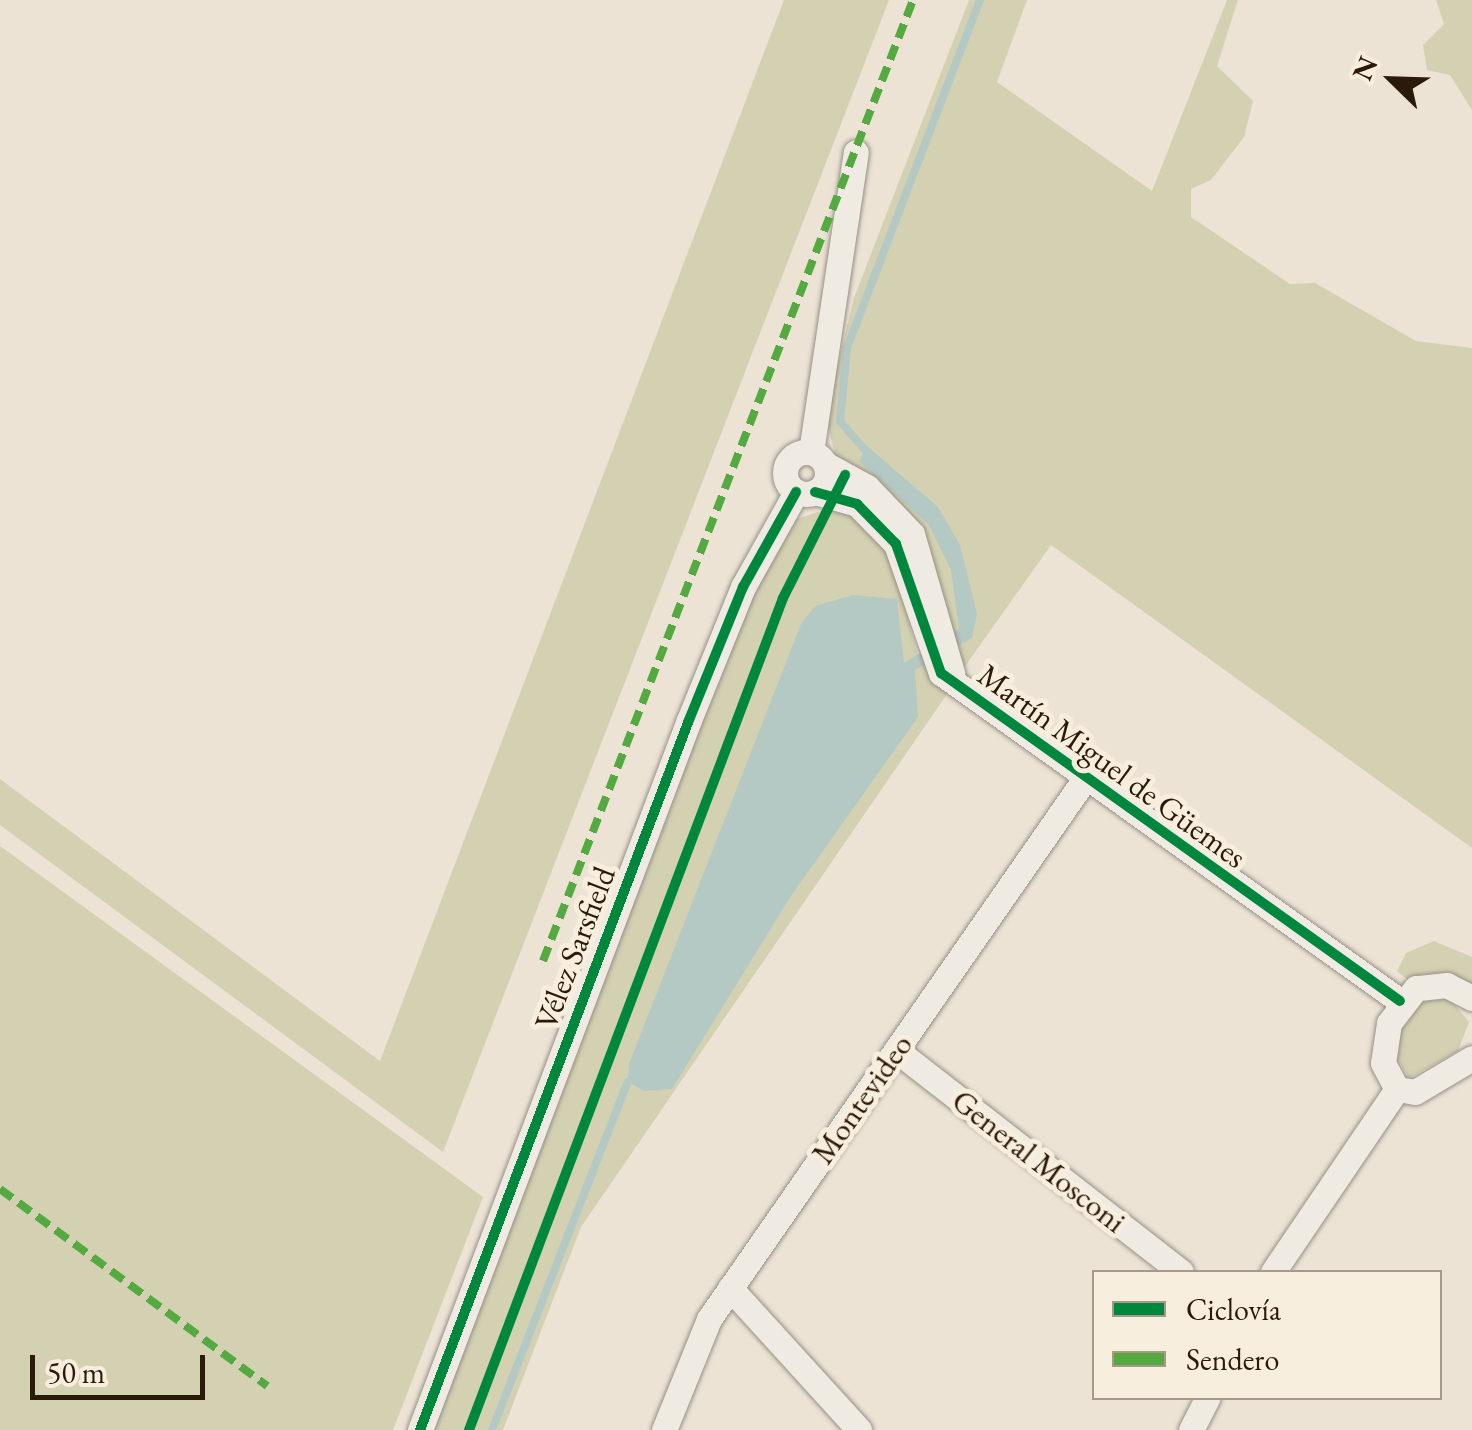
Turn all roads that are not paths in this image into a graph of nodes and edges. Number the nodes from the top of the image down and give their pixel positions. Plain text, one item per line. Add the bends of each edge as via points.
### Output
1 (856, 152) dead end
2 (818, 458) junction
3 (805, 492) junction
4 (954, 683) junction
5 (1084, 780) junction
6 (1472, 998) edge
7 (1400, 1001) junction
8 (896, 1050) junction
9 (1472, 1058) edge
10 (1397, 1089) junction
11 (1178, 1270) edge
12 (1273, 1270) edge
13 (730, 1288) junction
14 (1207, 1400) edge
15 (420, 1430) edge
16 (664, 1430) edge
17 (859, 1430) edge
18 (1191, 1430) edge

1 - 2 street
2 - 3 street
2 - 3 street via 785,468
2 - 4 street, Martín Miguel de Güemes via 867,487 912,534
3 - 4 street, Martín Miguel de Güemes via 857,504 896,544 931,661
3 - 15 street, Vélez Sarsfield via 743,587
4 - 5 street, Martín Miguel de Güemes
5 - 7 street, Martín Miguel de Güemes
5 - 8 street, Montevideo
6 - 7 street via 1446,985
7 - 10 street via 1382,1064
8 - 11 street, General Mosconi
8 - 13 street, Montevideo
9 - 10 street via 1435,1087
10 - 12 street
13 - 16 street, Montevideo via 698,1338
13 - 17 street
14 - 18 street

